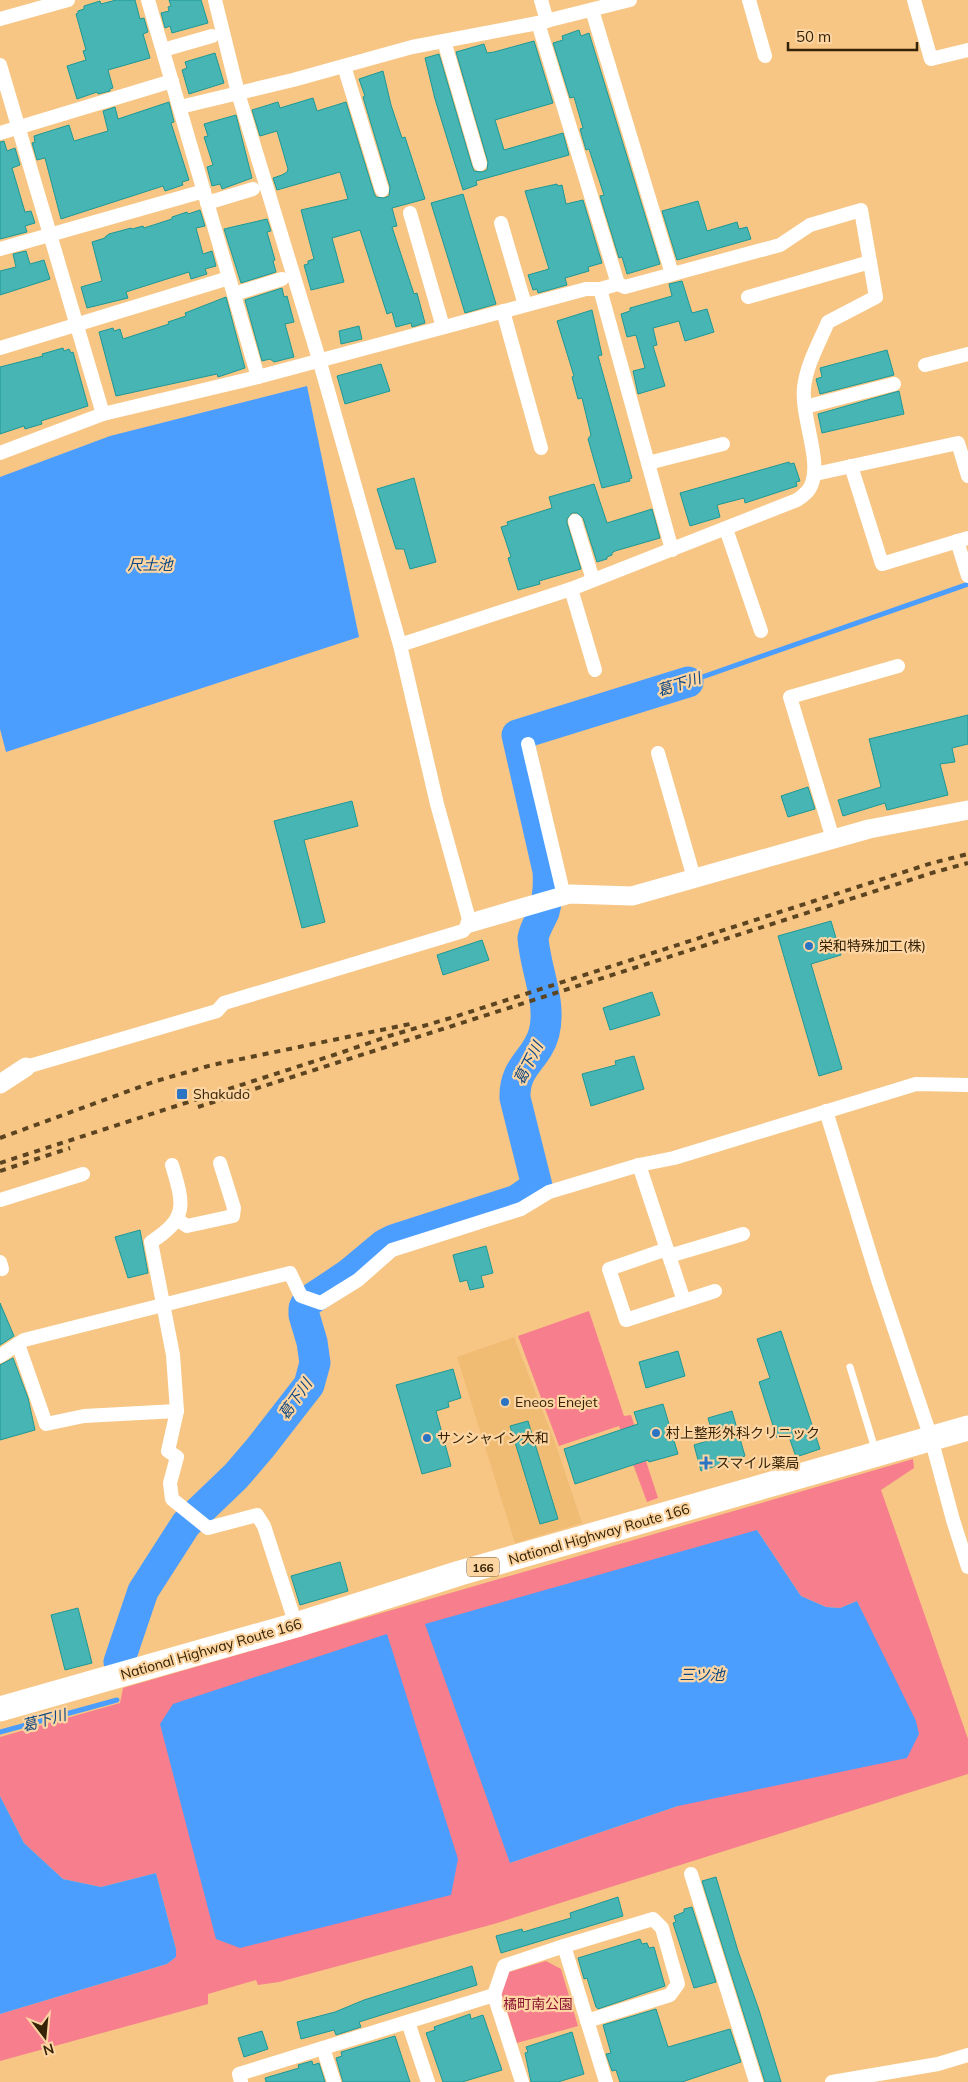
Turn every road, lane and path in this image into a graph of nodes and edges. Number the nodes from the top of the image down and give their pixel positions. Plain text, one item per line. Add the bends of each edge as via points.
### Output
1 (68, 0) edge
2 (148, 0) edge
3 (215, 0) edge
4 (540, 0) edge
5 (630, 0) edge
6 (749, 0) edge
7 (914, 0) edge
8 (592, 10) junction
9 (0, 19) edge
10 (542, 22) junction
11 (212, 36) dead end
12 (444, 41) junction
13 (163, 50) junction
14 (968, 50) edge
15 (765, 56) dead end
16 (0, 65) edge
17 (344, 66) junction
18 (172, 81) junction
19 (238, 93) junction
20 (180, 107) junction
21 (18, 128) junction
22 (0, 133) edge
23 (480, 164) dead end
24 (253, 189) dead end
25 (382, 190) dead end
26 (206, 197) junction
27 (410, 213) dead end
28 (501, 223) dead end
29 (49, 235) junction
30 (0, 249) edge
31 (870, 262) junction
32 (672, 274) junction
33 (229, 278) junction
34 (282, 279) dead end
35 (618, 284) junction
36 (600, 289) junction
37 (234, 294) junction
38 (748, 297) dead end
39 (525, 305) junction
40 (503, 311) junction
41 (77, 324) junction
42 (443, 327) junction
43 (0, 348) edge
44 (968, 354) edge
45 (319, 359) junction
46 (925, 365) dead end
47 (258, 377) junction
48 (894, 384) dead end
49 (805, 407) junction
50 (103, 414) junction
51 (723, 444) dead end
52 (541, 448) dead end
53 (0, 453) edge
54 (648, 463) junction
55 (851, 466) junction
56 (815, 474) junction
57 (968, 476) edge
58 (575, 521) dead end
59 (726, 529) junction
60 (962, 540) edge
61 (672, 550) junction
62 (968, 576) edge
63 (593, 580) junction
64 (571, 589) junction
65 (761, 631) dead end
66 (400, 645) junction
67 (898, 666) dead end
68 (595, 670) dead end
69 (528, 744) dead end
70 (658, 753) dead end
71 (968, 810) edge
72 (833, 839) junction
73 (694, 878) junction
74 (564, 896) junction
75 (470, 923) junction
76 (26, 1067) joint
77 (0, 1084) edge
78 (968, 1085) edge
79 (826, 1110) junction
80 (220, 1163) dead end
81 (172, 1165) dead end
82 (639, 1166) junction
83 (83, 1174) dead end
84 (0, 1200) edge
85 (178, 1220) junction
86 (743, 1234) dead end
87 (668, 1253) junction
88 (715, 1291) dead end
89 (684, 1301) junction
90 (164, 1305) junction
91 (18, 1344) junction
92 (0, 1356) edge
93 (850, 1368) dead end
94 (177, 1411) junction
95 (968, 1428) edge
96 (931, 1438) junction
97 (877, 1454) junction
98 (968, 1567) edge
99 (296, 1625) junction
100 (0, 1709) edge
101 (691, 1874) dead end
102 (564, 1946) junction
103 (494, 1995) junction
104 (587, 2021) junction
105 (408, 2022) junction
106 (323, 2048) junction
107 (968, 2055) edge
108 (241, 2082) edge
109 (334, 2082) edge
110 (428, 2082) edge
111 (522, 2082) edge
112 (606, 2082) edge
113 (756, 2082) edge
114 (832, 2082) edge

1 - 9 street
2 - 13 street
3 - 19 street
4 - 10 street
5 - 8 street
6 - 15 street
7 - 14 street via 931,59
8 - 10 street
8 - 32 street
10 - 12 street
10 - 35 street
11 - 13 street
12 - 17 street
12 - 23 street
13 - 18 street
16 - 21 street
17 - 19 street
17 - 25 street
18 - 20 street
18 - 21 street
19 - 20 street
19 - 45 street
20 - 26 street
21 - 22 street
21 - 29 street
24 - 26 street
26 - 29 street
26 - 33 street
27 - 42 street
28 - 39 street
29 - 30 street
29 - 41 street
31 - 32 street via 861,210 810,225 780,244
31 - 38 street
31 - 49 street via 876,297 828,322 807,374
32 - 35 street via 625,287
33 - 37 street
33 - 41 street
34 - 37 street
35 - 36 street
36 - 39 street via 586,289
36 - 54 street
37 - 47 street
39 - 40 street
40 - 42 street
40 - 52 street
41 - 43 street
41 - 50 street
42 - 45 street
44 - 46 street
45 - 47 street
45 - 66 street
47 - 50 street
48 - 49 street
49 - 56 street
50 - 53 street
51 - 54 street
54 - 61 street
55 - 56 street
55 - 57 street via 958,443
55 - 60 street via 882,564
56 - 59 street via 806,494 797,500
58 - 63 street
59 - 61 street
59 - 65 street
60 - 62 street
61 - 63 street
63 - 64 street
64 - 66 street
64 - 68 street
66 - 75 street via 437,804
67 - 72 street via 790,697
69 - 74 street
70 - 73 street
71 - 72 street
72 - 73 street
73 - 74 street via 632,896
74 - 75 street
75 - 76 street via 463,931 224,1003 217,1011
76 - 77 street
78 - 79 street via 916,1084
79 - 82 street
79 - 96 street
80 - 85 street via 234,1216 187,1226
81 - 85 street via 180,1205
82 - 87 street
82 - 90 street via 549,1192 521,1209 392,1250 358,1280 321,1303 301,1296 290,1273
83 - 84 street
85 - 90 street via 151,1242
86 - 87 street
87 - 89 street
87 - 89 street via 609,1269 626,1320
88 - 89 street
90 - 91 street
90 - 94 street via 174,1355
91 - 92 street
91 - 94 street via 46,1424 84,1416
93 - 97 lane
94 - 99 street via 168,1451 177,1457 170,1483 172,1499 208,1528 256,1515 264,1526
95 - 96 highway, National Highway Route 166 / 166
96 - 97 highway, National Highway Route 166 / 166
96 - 98 street
97 - 99 highway, National Highway Route 166 / 166 via 460,1573
99 - 100 highway, National Highway Route 166 / 166
101 - 113 street
102 - 103 street via 504,1966
102 - 104 street
102 - 104 street via 653,1919 662,1928 678,1984 670,1995
103 - 105 street
103 - 111 street
104 - 112 street
105 - 106 street
105 - 110 street
106 - 108 street via 239,2074
106 - 109 street
107 - 114 street via 938,2064

